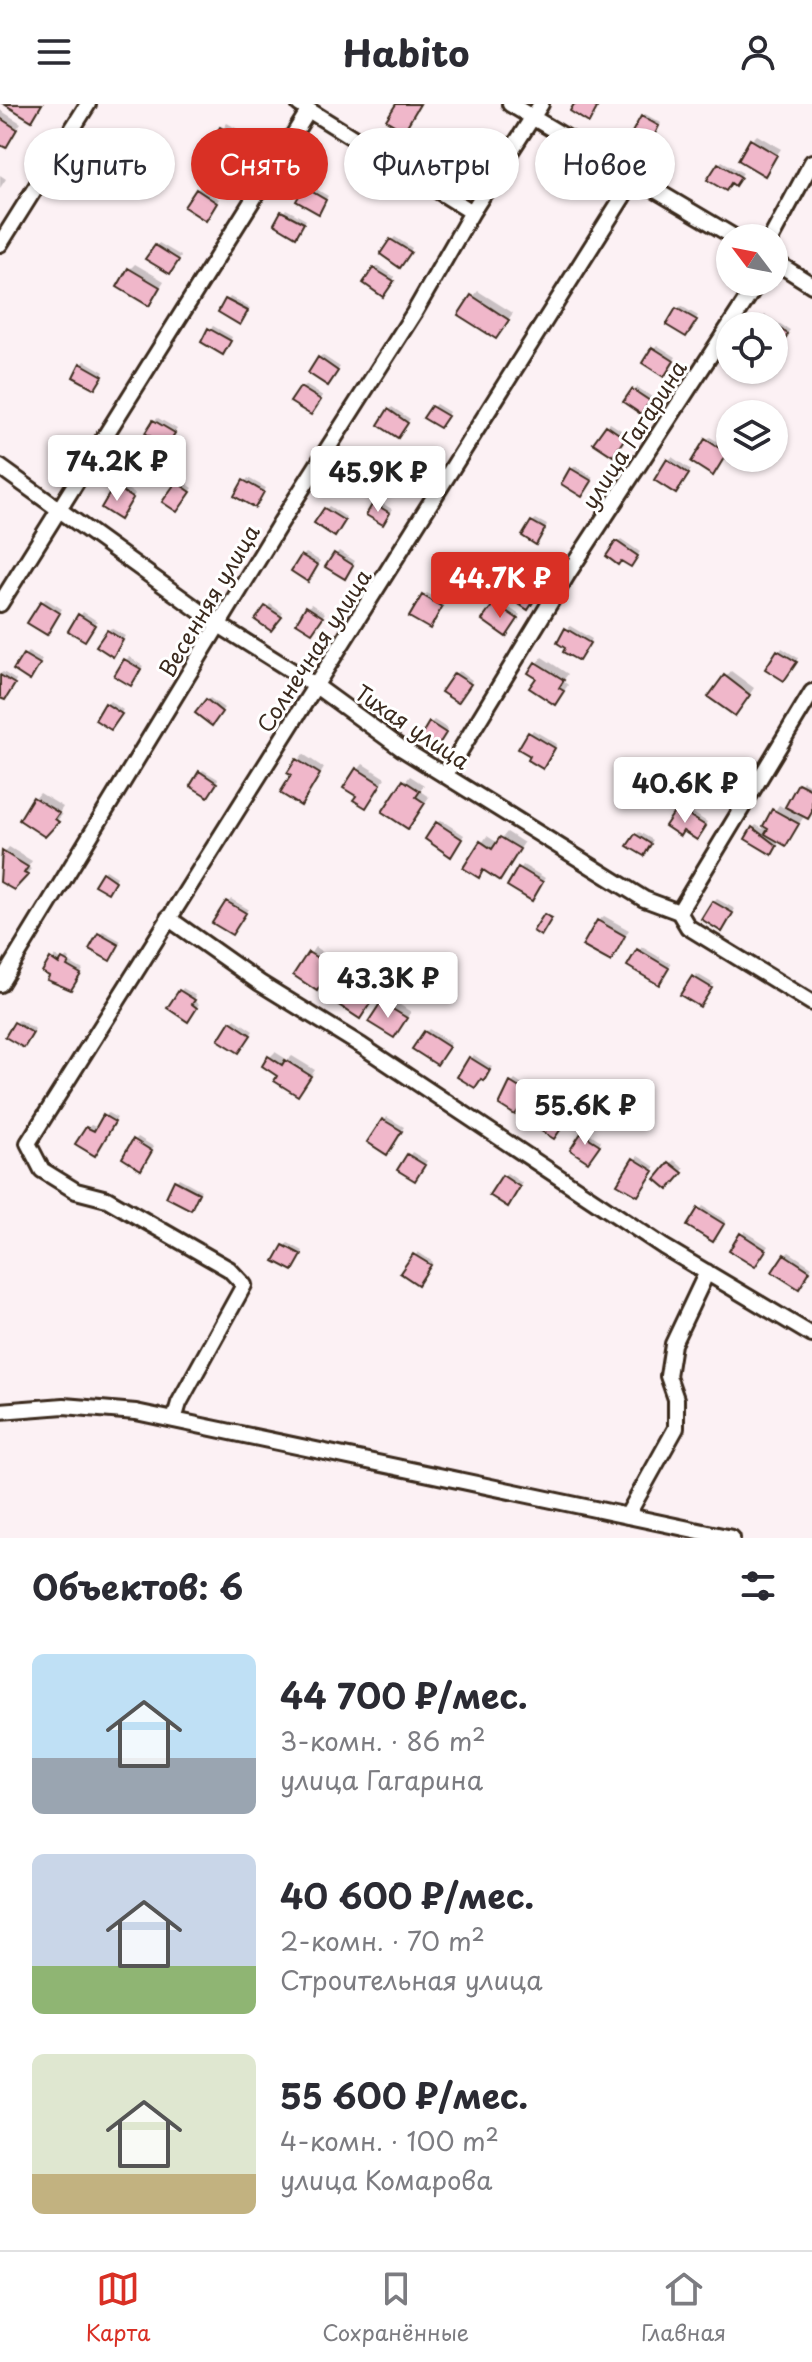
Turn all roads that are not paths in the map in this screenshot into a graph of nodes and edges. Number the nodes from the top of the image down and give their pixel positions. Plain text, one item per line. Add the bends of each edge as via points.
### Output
1 (88, 104) edge
2 (510, 104) edge
3 (541, 104) edge
4 (304, 107) edge
5 (533, 118) junction
6 (550, 128) edge
7 (812, 162) edge
8 (621, 200) edge
9 (670, 200) edge
10 (472, 212) junction
11 (779, 224) edge
12 (716, 226) edge
13 (0, 244) edge
14 (788, 270) edge
15 (812, 285) edge
16 (749, 296) edge
17 (0, 467) edge
18 (59, 509) junction
19 (0, 604) edge
20 (219, 625) junction
21 (316, 686) junction
22 (812, 692) edge
23 (446, 774) junction
24 (679, 912) junction
25 (168, 918) junction
26 (0, 984) edge
27 (812, 1003) edge
28 (707, 1272) junction
29 (812, 1335) edge
30 (0, 1411) edge
31 (174, 1420) junction
32 (627, 1516) junction
33 (732, 1538) edge

1 - 13 street
2 - 5 street
3 - 5 street, Весенняя улица
4 - 10 street
4 - 18 street
5 - 6 street
5 - 10 street, Весенняя улица
7 - 11 street
8 - 21 street, Солнечная улица
9 - 12 street
10 - 20 street, Весенняя улица
14 - 15 street
16 - 23 street, улица Гагарина via 567,575
17 - 18 street, Тихая улица
18 - 19 street
18 - 20 street, Тихая улица
20 - 21 street, Тихая улица
20 - 26 street, Весенняя улица
21 - 23 street, Тихая улица
21 - 25 street, Солнечная улица
22 - 24 street
23 - 24 street, Тихая улица via 644,899
24 - 27 street, Тихая улица via 688,927
25 - 28 street
25 - 31 street, Солнечная улица via 28,1143 42,1170 76,1191 107,1199 229,1269 244,1285
28 - 29 street
28 - 32 street via 673,1344 668,1376 676,1399 676,1428
30 - 31 street via 64,1406
31 - 32 street
32 - 33 street

